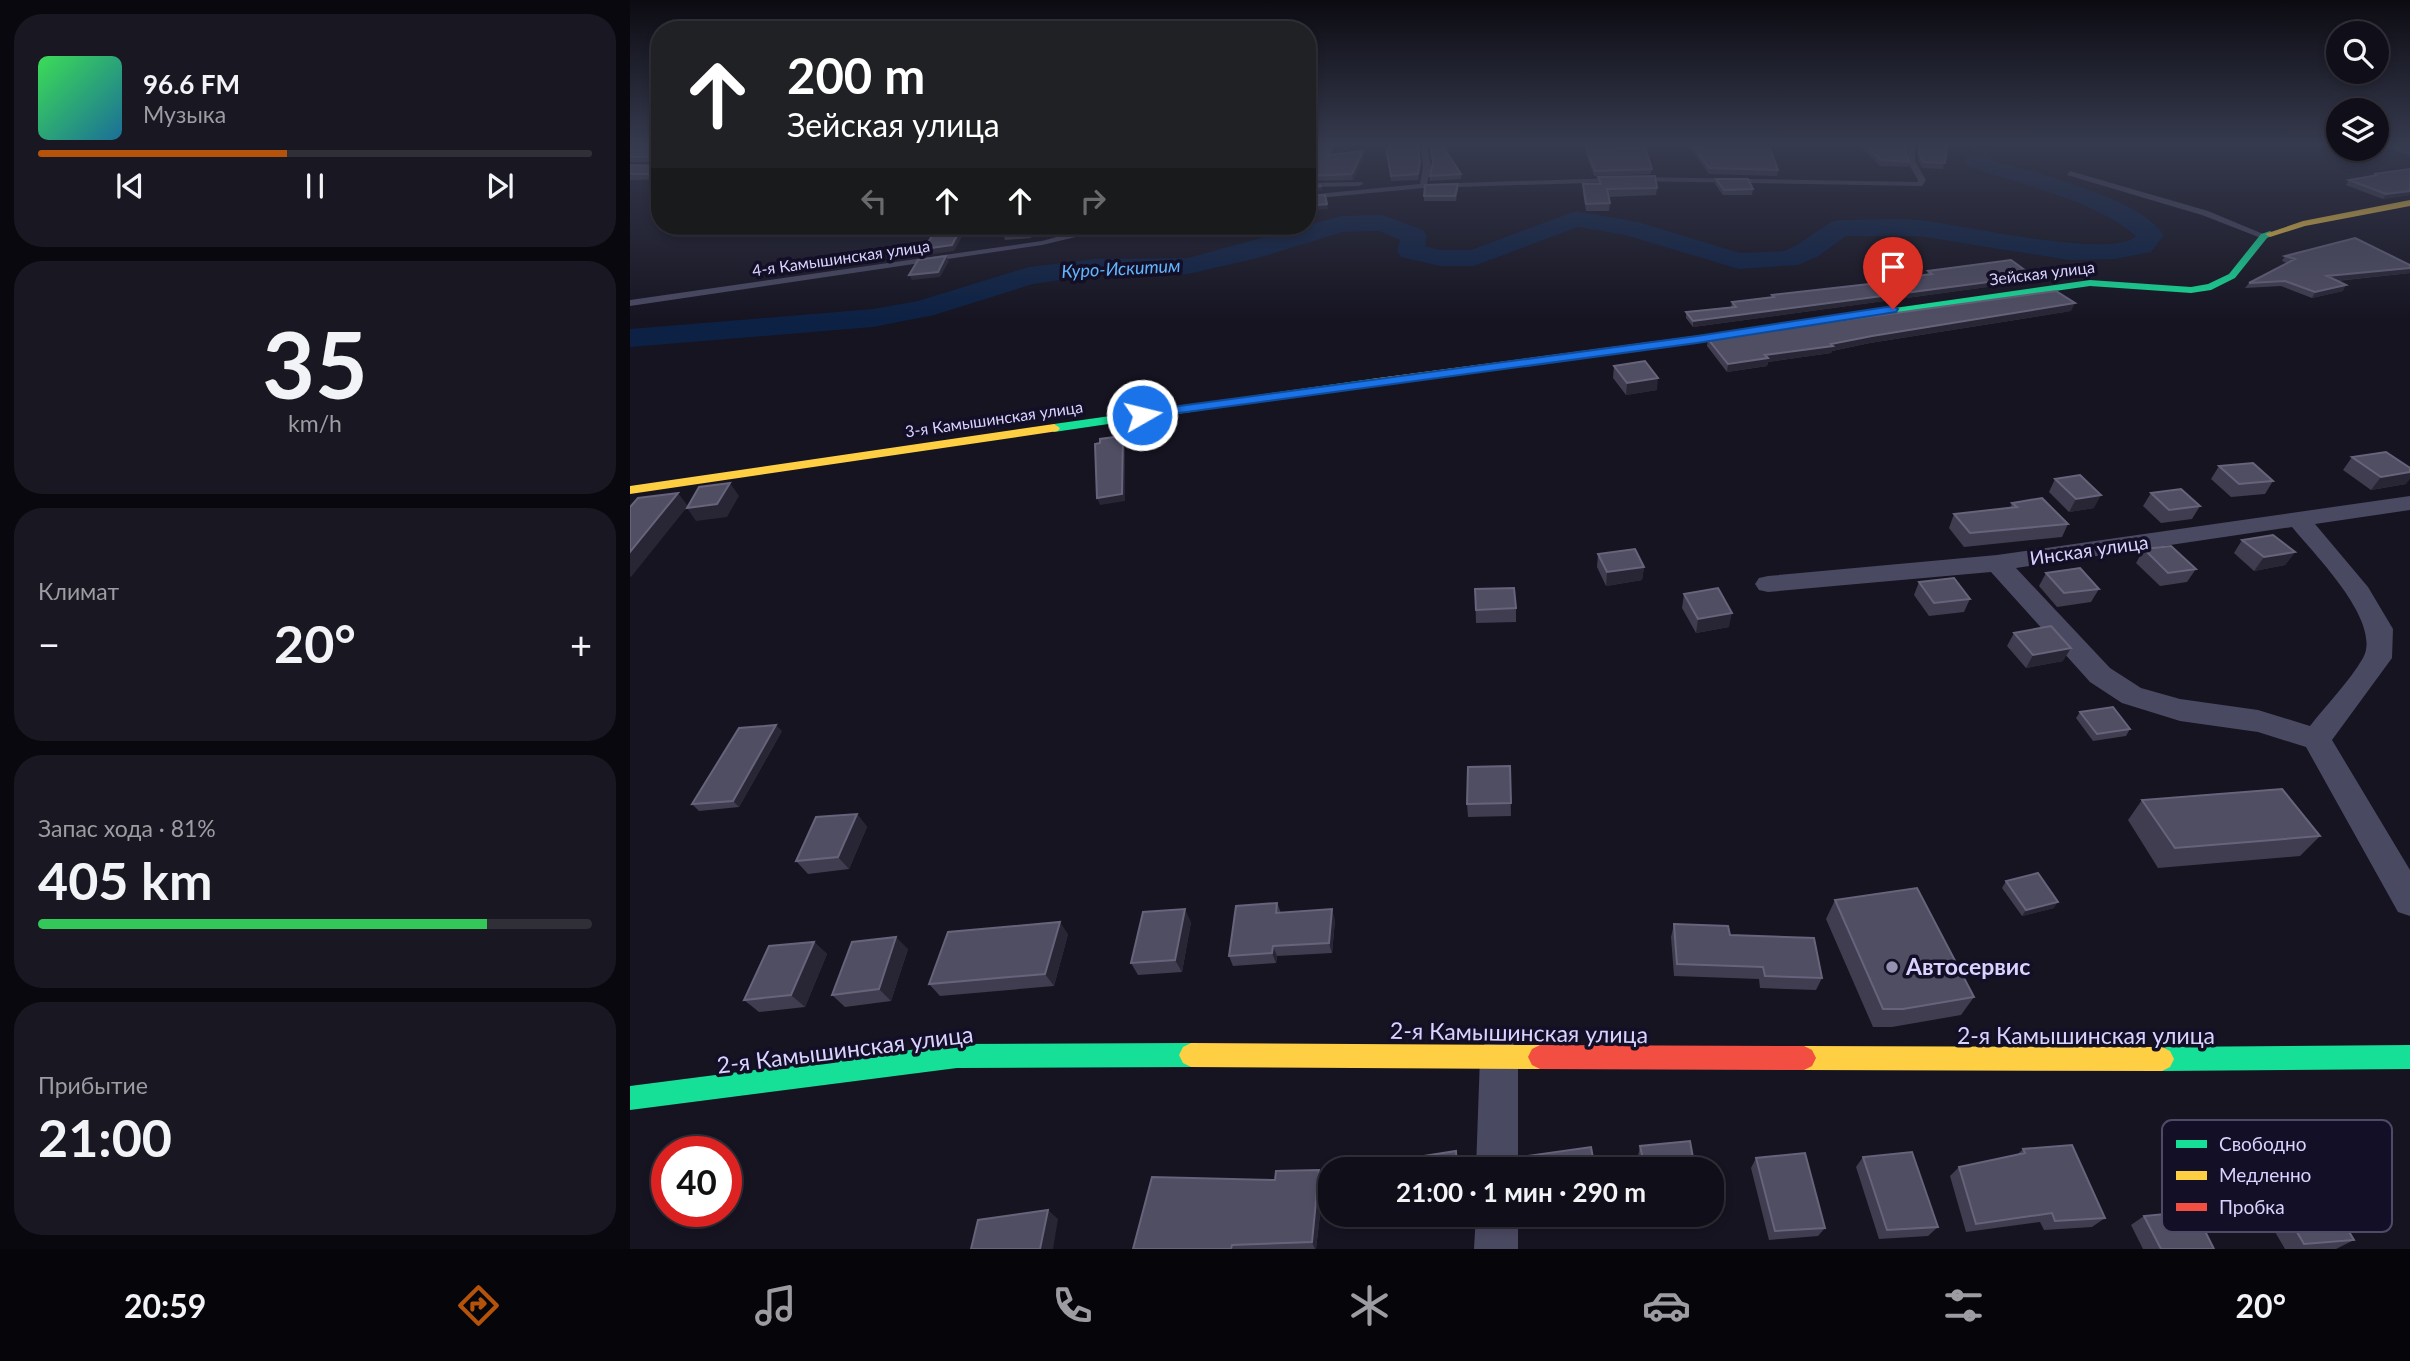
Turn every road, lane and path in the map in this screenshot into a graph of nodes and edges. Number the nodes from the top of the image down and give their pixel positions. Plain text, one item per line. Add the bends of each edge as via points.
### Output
1 (2172, 203) edge
2 (2409, 203) edge
3 (1073, 235) edge
4 (2264, 236) junction
5 (630, 303) edge
6 (1697, 340) joint
7 (630, 490) edge
8 (2410, 503) edge
9 (2298, 519) junction
10 (1997, 563) junction
11 (1768, 584) dead end
12 (2316, 739) junction
13 (2410, 901) edge
14 (1499, 1057) junction
15 (2410, 1057) edge
16 (630, 1098) edge
17 (1497, 1157) edge
18 (1497, 1227) edge
19 (1496, 1249) edge

1 - 4 lane
2 - 4 street
3 - 5 lane, 4-я Камышинская улица
4 - 6 street, Зейская улица via 2232,276 2211,287 2191,290 2090,283
6 - 7 street, 3-я Камышинская улица via 1213,404
8 - 9 street, Инская улица
9 - 10 street, Инская улица
9 - 12 street via 2358,593 2380,629 2378,658
10 - 11 street, Инская улица
10 - 12 street via 2100,675 2132,696 2180,710 2258,721
12 - 13 street
14 - 15 street, 2-я Камышинская улица
14 - 16 street, 2-я Камышинская улица via 957,1056
14 - 17 street
18 - 19 street

